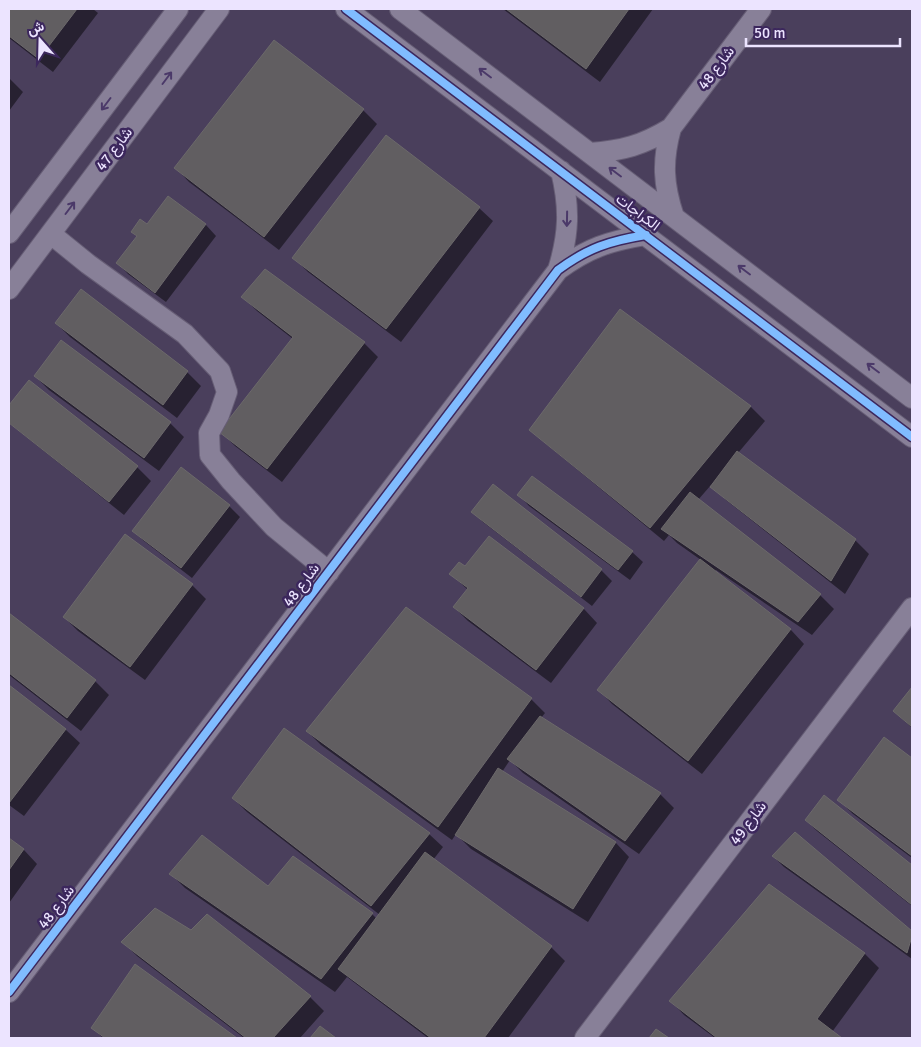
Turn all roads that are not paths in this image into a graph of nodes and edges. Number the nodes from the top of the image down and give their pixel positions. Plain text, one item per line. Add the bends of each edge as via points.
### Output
1 (178, 9) edge
2 (219, 9) edge
3 (346, 9) edge
4 (400, 9) edge
5 (761, 9) edge
6 (671, 128) junction
7 (590, 153) junction
8 (561, 171) junction
9 (674, 217) junction
10 (9, 233) edge
11 (51, 234) junction
12 (646, 235) junction
13 (558, 270) junction
14 (9, 289) edge
15 (912, 398) edge
16 (912, 436) edge
17 (329, 572) junction
18 (912, 608) edge
19 (9, 992) edge
20 (585, 1038) edge

1 -> 10 street
11 -> 2 street, شارع 47
3 - 8 street, الكراجات
7 -> 4 street, الكراجات
5 - 6 street, شارع 48
6 - 7 street, شارع 48 via 632,147
6 - 9 street, شارع 48 via 665,150 664,173
9 -> 7 street, الكراجات
8 - 12 street, الكراجات
8 -> 13 street, شارع 48 via 568,221
15 -> 9 street, الكراجات
11 - 14 street, شارع 47
11 - 17 street via 185,334 220,371 227,392 209,433 210,455 274,527
12 - 13 street, شارع 48 via 599,245
12 - 16 street, الكراجات
13 - 17 street, شارع 48
17 - 19 street, شارع 48
18 - 20 street, شارع 49

